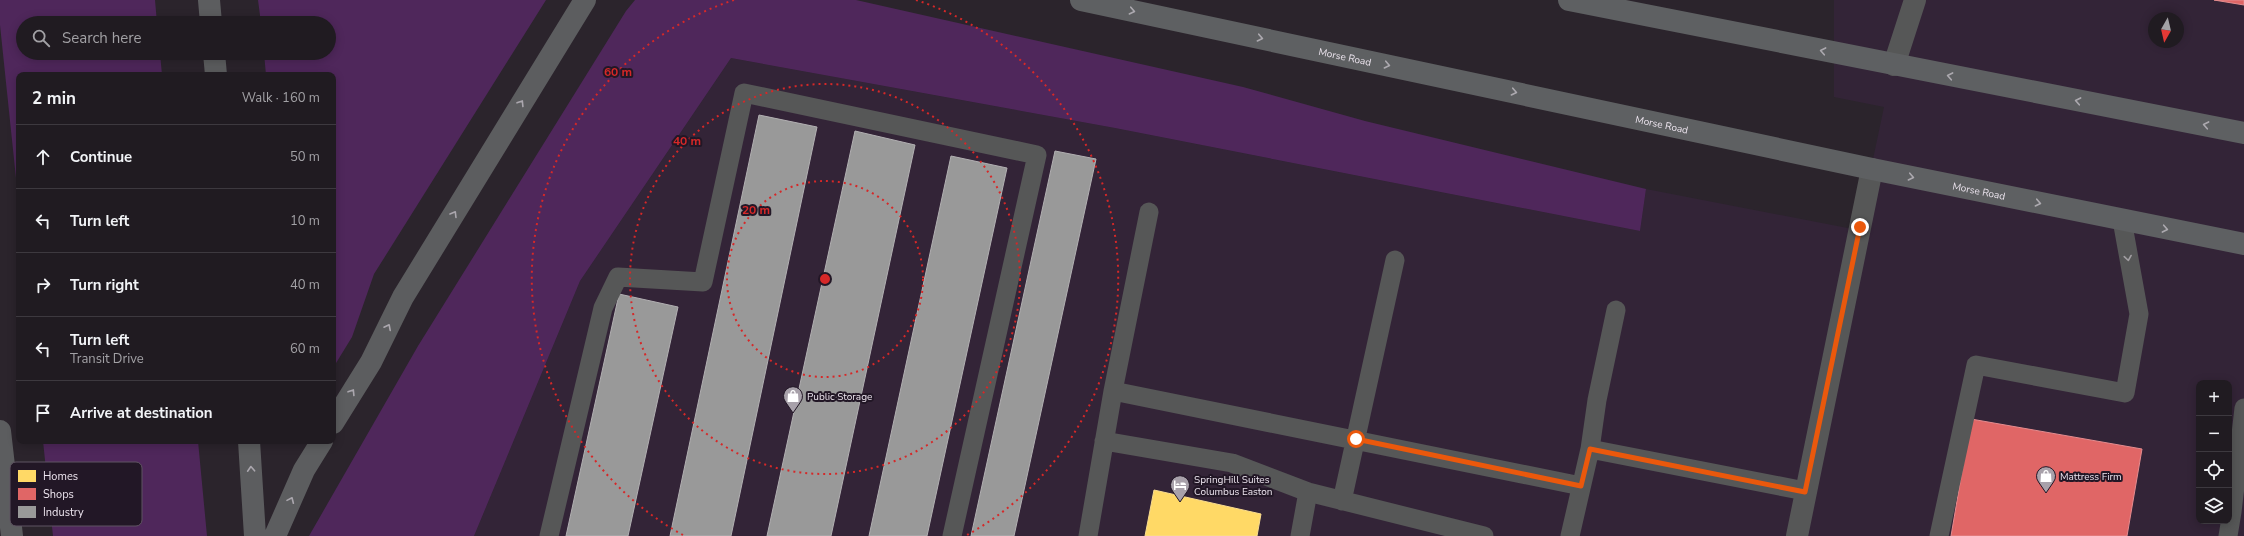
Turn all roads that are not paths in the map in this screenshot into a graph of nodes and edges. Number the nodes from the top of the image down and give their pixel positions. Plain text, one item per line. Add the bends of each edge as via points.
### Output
1 (209, 0) edge
2 (585, 0) edge
3 (1080, 0) edge
4 (1569, 0) edge
5 (1915, 0) edge
6 (210, 16) edge
7 (215, 60) edge
8 (1894, 65) junction
9 (216, 72) edge
10 (2244, 133) edge
11 (1872, 169) junction
12 (1150, 212) dead end
13 (2122, 220) junction
14 (2244, 244) edge
15 (1395, 260) dead end
16 (1616, 310) dead end
17 (1113, 391) junction
18 (2244, 408) edge
19 (336, 418) edge
20 (0, 430) edge
21 (1356, 439) junction
22 (1104, 441) junction
23 (249, 444) edge
24 (320, 444) edge
25 (1590, 449) junction
26 (1581, 486) junction
27 (1308, 492) junction
28 (1805, 492) junction
29 (1342, 501) junction
30 (2238, 513) edge
31 (10, 518) edge
32 (11, 526) edge
33 (12, 536) edge
34 (255, 536) edge
35 (275, 536) edge
36 (549, 536) edge
37 (952, 536) edge
38 (1088, 536) edge
39 (1300, 536) edge
40 (1484, 536) edge
41 (1570, 536) edge
42 (1797, 536) edge
43 (1939, 536) edge
44 (2228, 536) edge

1 - 6 highway
19 -> 2 highway via 371,362 403,297
3 -> 11 main road, Morse Road
8 -> 4 main road
5 - 8 street
7 - 9 highway
10 -> 8 main road
11 -> 13 main road, Morse Road
11 - 28 street
12 - 17 lane
13 -> 14 main road, Morse Road
13 -> 43 lane via 2139,314 2126,393 1976,365
15 - 21 lane
16 - 25 lane via 1597,400
17 - 21 lane
17 - 22 lane
18 - 30 lane
20 - 31 highway
21 - 26 lane
21 - 29 lane
22 - 27 lane via 1232,464
22 - 38 lane
34 -> 23 highway
35 -> 24 highway via 304,470
25 - 26 lane
25 - 28 lane
26 - 41 lane
27 - 29 lane
27 - 39 lane
28 - 42 street
29 - 40 lane
30 - 44 lane
32 - 33 highway
36 - 37 lane via 603,308 618,277 703,282 744,93 1037,155

